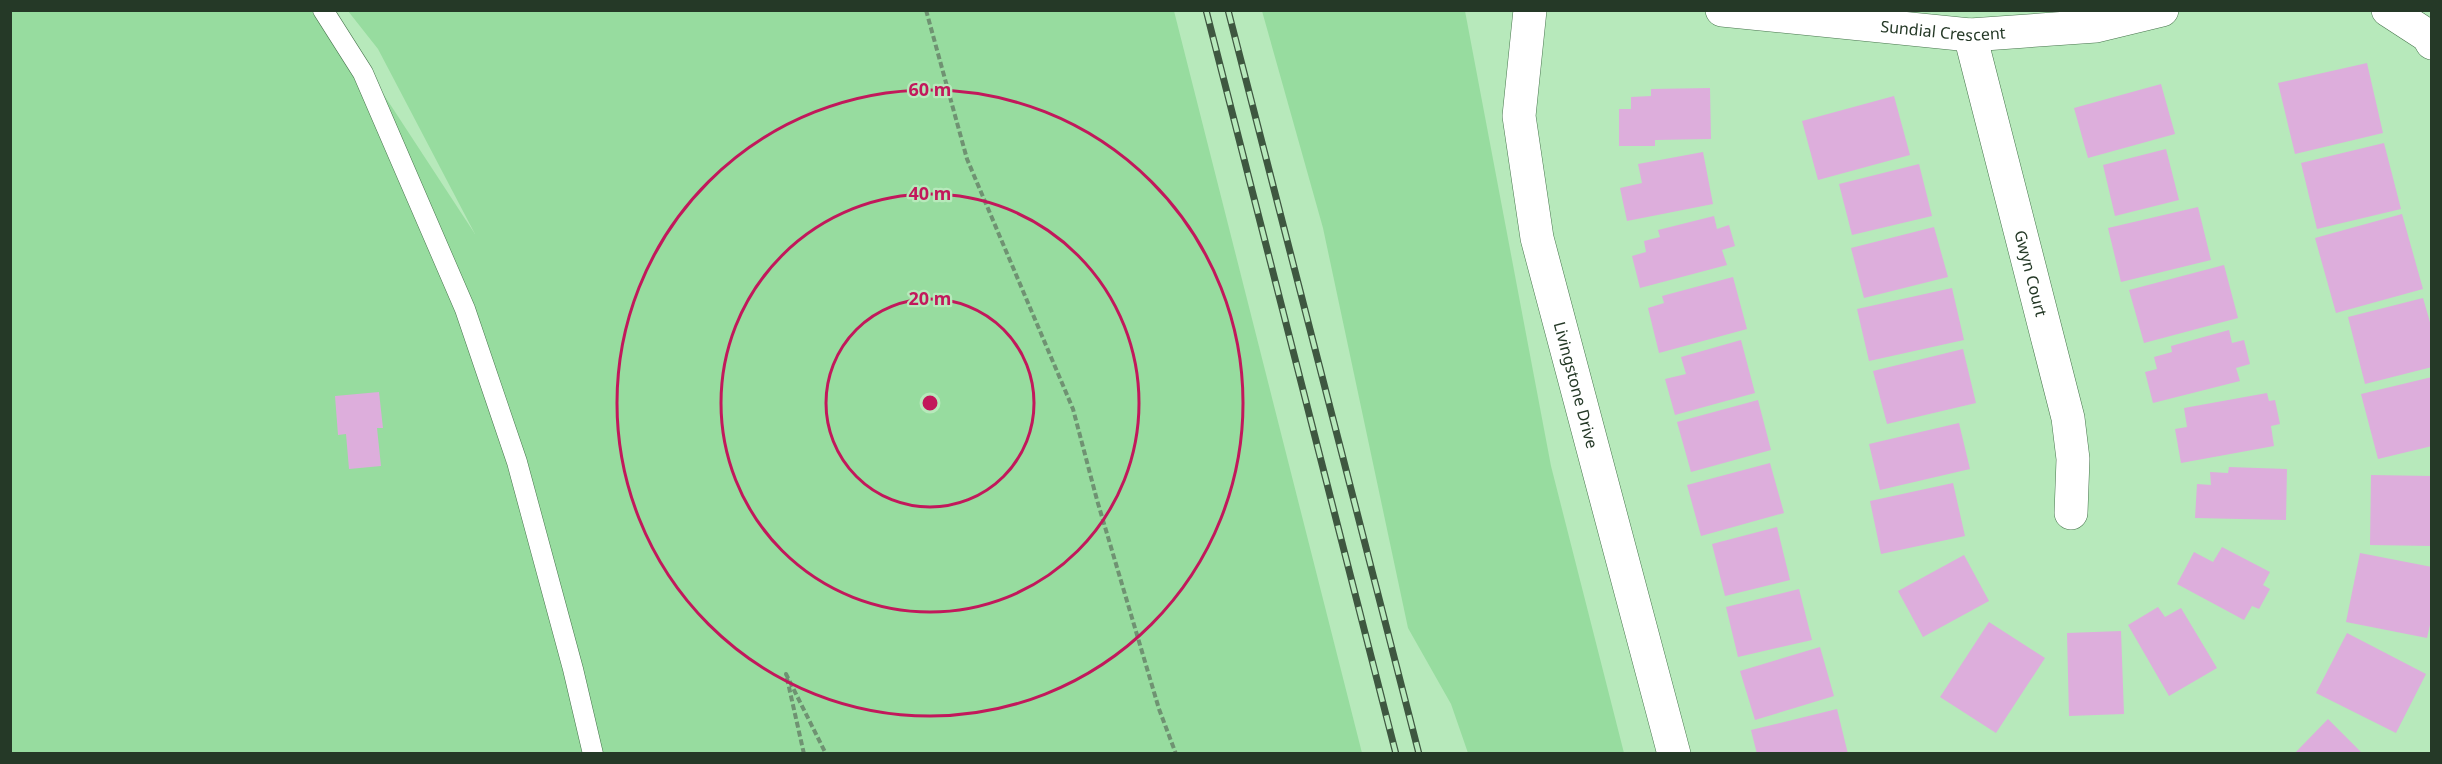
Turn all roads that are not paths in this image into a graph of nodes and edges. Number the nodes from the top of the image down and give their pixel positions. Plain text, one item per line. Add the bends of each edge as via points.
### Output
1 (324, 10) edge
2 (1530, 10) edge
3 (1722, 10) edge
4 (2162, 10) edge
5 (2388, 10) edge
6 (1970, 35) junction
7 (2432, 43) edge
8 (2072, 513) dead end
9 (593, 753) edge
10 (1674, 753) edge

1 - 9 lane via 363,73 465,309 517,462
2 - 10 street, Livingstone Drive via 1519,116 1536,238
3 - 6 street, Sundial Crescent
4 - 6 street, Sundial Crescent via 2096,26
5 - 7 street
6 - 8 street, Gwyn Court via 2068,418 2073,459

